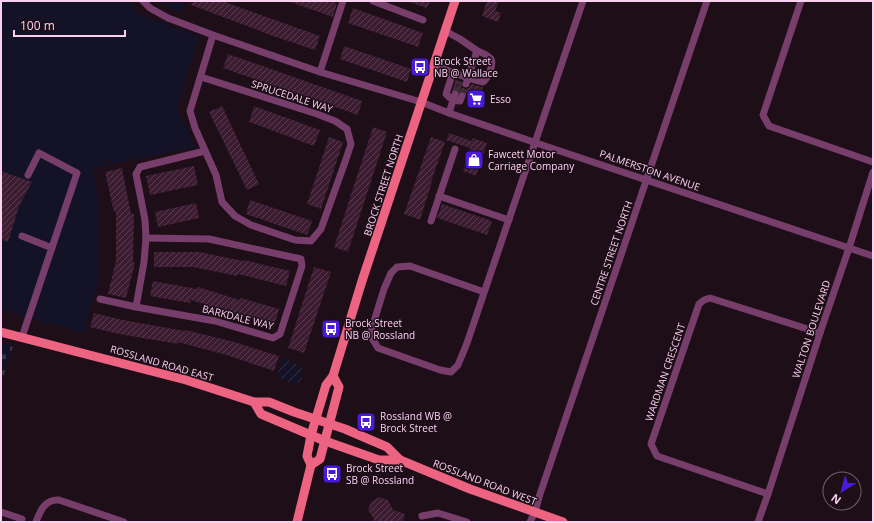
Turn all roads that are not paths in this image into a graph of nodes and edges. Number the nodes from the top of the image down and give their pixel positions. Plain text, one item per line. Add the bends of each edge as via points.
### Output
1 (143, 1) edge
2 (343, 1) edge
3 (373, 1) edge
4 (455, 1) edge
5 (583, 1) edge
6 (707, 1) edge
7 (801, 1) edge
8 (388, 3) edge
9 (423, 20) dead end
10 (445, 31) junction
11 (213, 35) junction
12 (476, 50) junction
13 (433, 65) junction
14 (320, 72) junction
15 (453, 72) junction
16 (201, 77) junction
17 (464, 80) junction
18 (421, 102) junction
19 (449, 113) junction
20 (535, 142) junction
21 (455, 149) dead end
22 (205, 151) junction
23 (873, 162) edge
24 (873, 172) edge
25 (28, 175) dead end
26 (646, 180) junction
27 (440, 196) junction
28 (509, 220) junction
29 (430, 221) dead end
30 (22, 236) dead end
31 (146, 238) junction
32 (52, 248) junction
33 (849, 248) junction
34 (873, 256) edge
35 (484, 292) junction
36 (100, 299) dead end
37 (136, 307) junction
38 (1, 332) edge
39 (820, 333) junction
40 (22, 337) junction
41 (333, 376) junction
42 (254, 402) junction
43 (316, 419) junction
44 (330, 424) junction
45 (311, 435) junction
46 (325, 441) junction
47 (400, 460) junction
48 (311, 465) junction
49 (768, 494) junction
50 (1, 512) edge
51 (535, 512) junction
52 (422, 516) dead end
53 (22, 519) dead end
54 (36, 522) edge
55 (124, 522) edge
56 (297, 522) edge
57 (467, 522) edge
58 (530, 522) edge
59 (564, 522) edge
60 (758, 522) edge

1 - 11 street, PALMERSTON AVENUE via 168,18
2 - 14 street
3 - 8 street
4 - 10 main road, BROCK STREET NORTH
5 - 20 street
6 - 26 street, CENTRE STREET NORTH
7 - 23 street via 763,115 769,126
8 - 9 street
10 - 12 street
10 - 13 main road, BROCK STREET NORTH
11 - 14 street, PALMERSTON AVENUE
11 - 16 street
12 - 17 street
12 - 17 street via 493,61 487,79 483,82
13 - 15 street
13 - 18 main road, BROCK STREET NORTH
14 - 18 street, PALMERSTON AVENUE
15 - 17 street
15 - 19 street via 446,94 457,97
16 - 22 street via 190,111
16 - 22 street, SPRUCEDALE WAY via 335,121 347,129 351,144 321,229 311,241 295,240 235,216 222,202 216,175
18 - 19 street, PALMERSTON AVENUE
18 - 41 main road, BROCK STREET NORTH
19 - 20 street, PALMERSTON AVENUE
20 - 26 street, PALMERSTON AVENUE
20 - 28 street
21 - 27 street
22 - 31 street via 140,167 136,174
24 - 33 street, WALTON BOULEVARD
25 - 32 street via 39,153 77,173
26 - 33 street, PALMERSTON AVENUE
26 - 51 street, CENTRE STREET NORTH
27 - 28 street
27 - 29 street
28 - 35 street
30 - 32 street
31 - 37 street
31 - 37 street, BARKDALE WAY via 209,239 300,259 302,266 280,334 273,338 215,321
32 - 40 street
33 - 34 street, PALMERSTON AVENUE
33 - 39 street, WALTON BOULEVARD
35 - 35 street via 458,365 451,372 378,348 373,340 372,331 384,289 391,273 397,267 410,266
36 - 37 street, BARKDALE WAY
38 - 40 main road, ROSSLAND ROAD EAST
39 - 49 street, WALTON BOULEVARD
39 - 49 street, WARDMAN CRESCENT via 710,298 704,300 699,304 651,444 657,456
40 - 42 main road, ROSSLAND ROAD EAST via 186,380
41 - 43 main road, BROCK STREET NORTH via 326,385
41 - 44 main road, BROCK STREET NORTH via 339,387
42 - 43 main road, ROSSLAND ROAD EAST via 269,402
42 - 45 main road via 261,414
43 - 44 main road, ROSSLAND ROAD EAST
43 - 45 main road, BROCK STREET NORTH
44 - 46 main road, BROCK STREET NORTH
44 - 47 main road, ROSSLAND ROAD WEST via 388,446
45 - 46 main road, ROSSLAND ROAD WEST
45 - 48 main road, BROCK STREET NORTH via 308,456
46 - 47 main road, ROSSLAND ROAD WEST via 379,460
46 - 48 main road, BROCK STREET NORTH via 320,459
47 - 51 main road, ROSSLAND ROAD WEST
48 - 56 main road, BROCK STREET NORTH
49 - 60 street, WALTON BOULEVARD
50 - 53 street
51 - 58 street, CENTRE STREET NORTH
51 - 59 main road, ROSSLAND ROAD WEST
52 - 57 street via 438,513
54 - 55 street via 43,506 59,500

